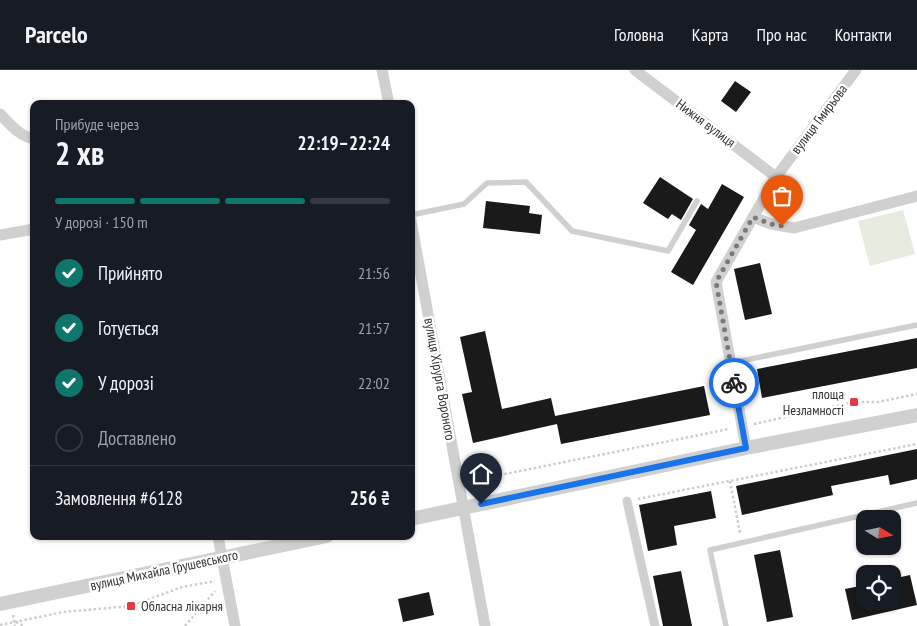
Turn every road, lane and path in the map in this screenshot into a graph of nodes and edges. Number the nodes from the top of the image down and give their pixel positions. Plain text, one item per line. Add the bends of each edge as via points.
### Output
1 (382, 70) edge
2 (635, 70) edge
3 (856, 70) edge
4 (388, 100) edge
5 (0, 114) edge
6 (30, 138) edge
7 (776, 177) junction
8 (917, 196) edge
9 (697, 201) dead end
10 (415, 214) edge
11 (753, 217) junction
12 (30, 230) edge
13 (0, 235) edge
14 (415, 257) edge
15 (917, 325) edge
16 (731, 363) junction
17 (917, 394) edge
18 (917, 415) edge
19 (743, 427) junction
20 (917, 444) edge
21 (746, 448) junction
22 (730, 481) junction
23 (458, 483) junction
24 (627, 501) joint
25 (917, 503) edge
26 (463, 508) junction
27 (415, 517) edge
28 (219, 540) edge
29 (308, 540) edge
30 (742, 543) junction
31 (222, 558) junction
32 (226, 578) junction
33 (0, 604) edge
34 (15, 622) junction
35 (0, 625) edge
36 (24, 626) edge
37 (185, 626) edge
38 (236, 626) edge
39 (485, 626) edge
40 (655, 626) edge
41 (726, 626) edge

1 - 4 street
2 - 7 street, Нижня вулиця
3 - 7 street, вулиця Гмирьова
5 - 6 street via 20,134
7 - 11 street, вулиця Гмирьова
8 - 11 street via 794,228
9 - 10 lane via 668,251 572,231 526,182 487,184 464,204
11 - 16 street, вулиця Гмирьова via 716,282
12 - 13 street
14 - 23 street, вулиця Хірурга Вороного
15 - 16 lane
16 - 19 street, вулиця Гмирьова
17 - 19 path via 878,402 854,402
18 - 21 street
19 - 21 street, вулиця Гмирьова
19 - 23 path
20 - 22 path
21 - 26 street
22 - 24 path
22 - 30 path
23 - 26 street, вулиця Хірурга Вороного
24 - 40 street
25 - 30 lane
26 - 27 street
26 - 39 street, вулиця Хірурга Вороного
28 - 31 street
29 - 31 street, вулиця Михайла Грушевського
30 - 41 lane via 710,550
31 - 32 street
31 - 33 street, вулиця Михайла Грушевського
32 - 34 path via 182,587 131,606 62,612
32 - 37 path
32 - 38 street
34 - 35 path
34 - 36 path

